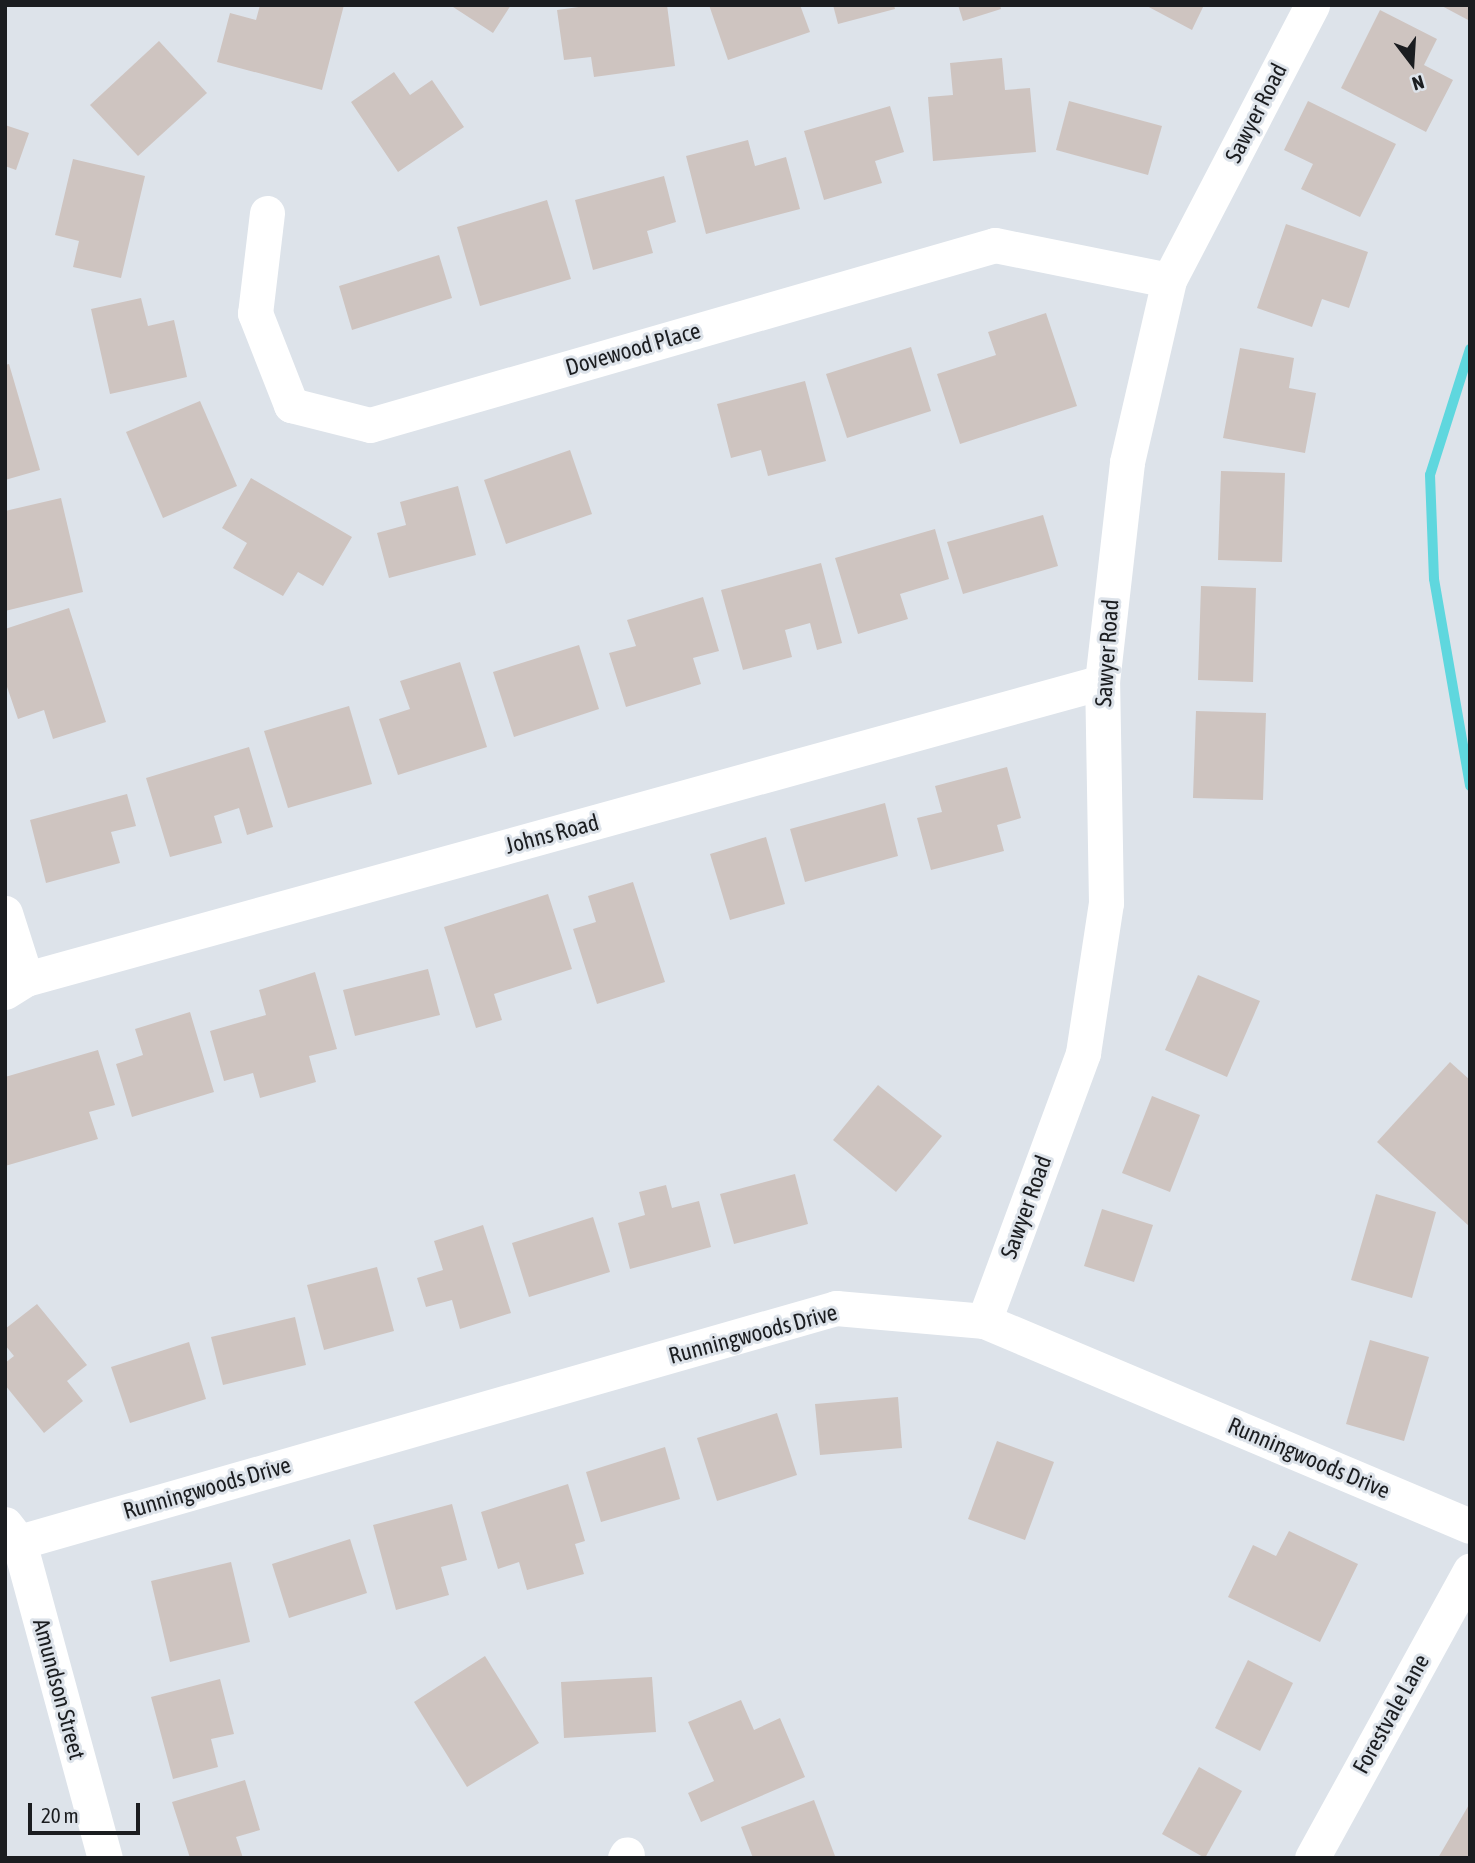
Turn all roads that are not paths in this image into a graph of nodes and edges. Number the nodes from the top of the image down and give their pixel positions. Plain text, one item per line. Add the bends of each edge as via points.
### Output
1 (1311, 5) edge
2 (267, 212) dead end
3 (1169, 280) junction
4 (1102, 682) junction
5 (5, 913) edge
6 (15, 985) edge
7 (984, 1321) junction
8 (1470, 1526) edge
9 (12, 1533) edge
10 (1470, 1571) edge
11 (104, 1858) edge
12 (1312, 1858) edge

1 - 3 street, Sawyer Road
2 - 3 street, Dovewood Place via 255,313 291,405 370,425 995,245
3 - 4 street, Sawyer Road via 1127,462
4 - 6 street, Johns Road
4 - 7 street, Sawyer Road via 1106,903 1083,1053
5 - 6 street
7 - 8 street, Runningwoods Drive
7 - 9 street, Runningwoods Drive via 836,1308
9 - 11 street, Amundson Street
10 - 12 street, Forestvale Lane

